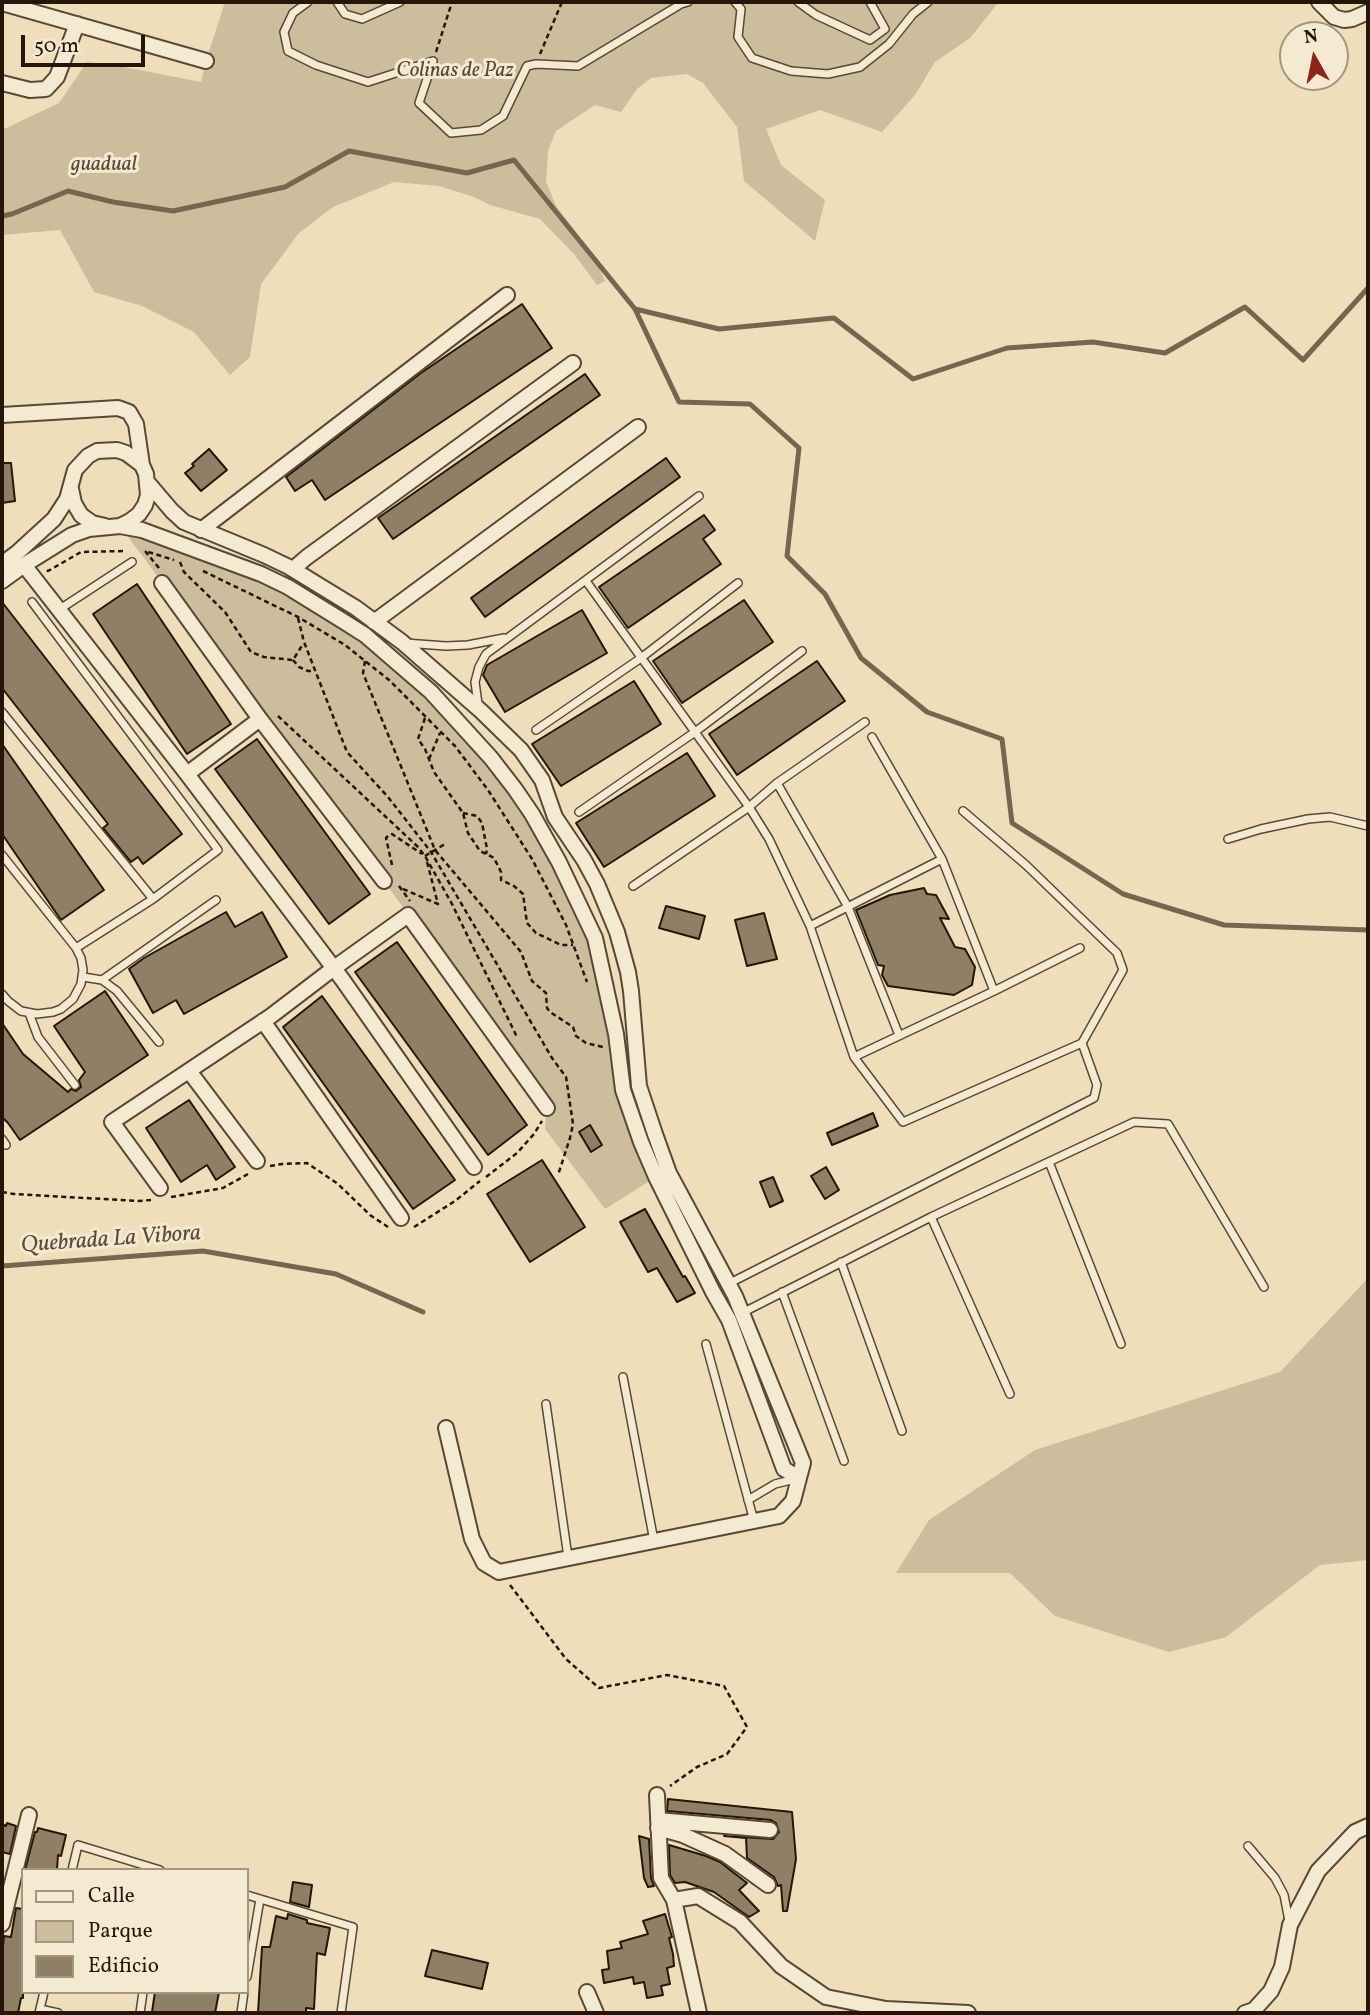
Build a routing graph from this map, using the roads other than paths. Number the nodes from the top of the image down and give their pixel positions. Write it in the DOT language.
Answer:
graph roads {
  1 [pos="308,2"];
  2 [pos="337,2"];
  3 [pos="400,2"];
  4 [pos="688,2"];
  5 [pos="735,2"];
  6 [pos="798,2"];
  7 [pos="870,2"];
  8 [pos="928,2"];
  9 [pos="1319,2"];
  10 [pos="2,3"];
  11 [pos="31,6"];
  12 [pos="1368,12"];
  13 [pos="77,24"];
  14 [pos="206,61"];
  15 [pos="2,83"];
  16 [pos="507,295"];
  17 [pos="573,363"];
  18 [pos="2,415"];
  19 [pos="638,427"];
  20 [pos="142,466"];
  21 [pos="149,484"];
  22 [pos="71,489"];
  23 [pos="699,496"];
  24 [pos="113,526"];
  25 [pos="201,530"];
  26 [pos="132,562"];
  27 [pos="2,564"];
  28 [pos="24,565"];
  29 [pos="293,569"];
  30 [pos="161,576"];
  31 [pos="2,581"];
  32 [pos="586,581"];
  33 [pos="738,583"];
  34 [pos="32,603"];
  35 [pos="60,609"];
  36 [pos="374,621"];
  37 [pos="508,637"];
  38 [pos="402,642"];
  39 [pos="802,651"];
  40 [pos="641,658"];
  41 [pos="481,711"];
  42 [pos="2,712"];
  43 [pos="265,717"];
  44 [pos="865,722"];
  45 [pos="536,730"];
  46 [pos="695,732"];
  47 [pos="872,737"];
  48 [pos="187,774"];
  49 [pos="777,783"];
  50 [pos="547,796"];
  51 [pos="749,807"];
  52 [pos="528,809"];
  53 [pos="963,811"];
  54 [pos="579,812"];
  55 [pos="1368,826"];
  56 [pos="1228,839"];
  57 [pos="2,855"];
  58 [pos="942,859"];
  59 [pos="388,879"];
  60 [pos="633,886"];
  61 [pos="153,899"];
  62 [pos="216,900"];
  63 [pos="848,907"];
  64 [pos="810,926"];
  65 [pos="76,948"];
  66 [pos="1080,948"];
  67 [pos="334,968"];
  68 [pos="83,977"];
  69 [pos="102,980"];
  70 [pos="631,991"];
  71 [pos="994,991"];
  72 [pos="2,994"];
  73 [pos="611,1004"];
  74 [pos="29,1013"];
  75 [pos="263,1021"];
  76 [pos="899,1035"];
  77 [pos="159,1042"];
  78 [pos="1082,1042"];
  79 [pos="854,1056"];
  80 [pos="188,1071"];
  81 [pos="75,1085"];
  82 [pos="547,1108"];
  83 [pos="1049,1162"];
  84 [pos="261,1166"];
  85 [pos="474,1167"];
  86 [pos="163,1194"];
  87 [pos="931,1217"];
  88 [pos="401,1218"];
  89 [pos="841,1262"];
  90 [pos="728,1284"];
  91 [pos="1264,1287"];
  92 [pos="782,1292"];
  93 [pos="742,1313"];
  94 [pos="706,1344"];
  95 [pos="1121,1345"];
  96 [pos="623,1377"];
  97 [pos="1010,1394"];
  98 [pos="546,1404"];
  99 [pos="446,1429"];
  100 [pos="902,1431"];
  101 [pos="844,1461"];
  102 [pos="799,1478"];
  103 [pos="748,1500"];
  104 [pos="754,1522"];
  105 [pos="654,1542"];
  106 [pos="568,1557"];
  107 [pos="657,1795"];
  108 [pos="29,1815"];
  109 [pos="658,1824"];
  110 [pos="1368,1826"];
  111 [pos="770,1830"];
  112 [pos="1248,1846"];
  113 [pos="72,1868"];
  114 [pos="153,1868"];
  115 [pos="768,1885"];
  116 [pos="248,1895"];
  117 [pos="260,1899"];
  118 [pos="674,1900"];
  119 [pos="2,1924"];
  120 [pos="1290,1925"];
  121 [pos="248,1971"];
  122 [pos="586,1992"];
  123 [pos="43,1994"];
  124 [pos="144,1994"];
  125 [pos="244,1994"];
  126 [pos="39,2011"];
  127 [pos="58,2013"];
  128 [pos="139,2013"];
  129 [pos="240,2013"];
  130 [pos="341,2013"];
  131 [pos="596,2013"];
  132 [pos="699,2013"];
  133 [pos="968,2013"];
  134 [pos="1245,2013"];
  1 -- 4 [label="lane"];
  2 -- 3 [label="lane"];
  5 -- 8 [label="lane"];
  6 -- 7 [label="lane"];
  9 -- 12 [label="street"];
  10 -- 11 [label="street"];
  11 -- 13 [label="street"];
  13 -- 14 [label="street"];
  13 -- 15 [label="street"];
  16 -- 25 [label="street"];
  17 -- 29 [label="street"];
  18 -- 20 [label="street"];
  19 -- 36 [label="street"];
  20 -- 21 [label="street"];
  20 -- 22 [label="street"];
  21 -- 24 [label="street"];
  21 -- 25 [label="street"];
  22 -- 24 [label="street"];
  22 -- 27 [label="street"];
  23 -- 32 [label="lane"];
  24 -- 28 [label="street"];
  24 -- 52 [label="street"];
  25 -- 29 [label="street"];
  26 -- 35 [label="lane"];
  28 -- 31 [label="street"];
  28 -- 35 [label="street"];
  29 -- 36 [label="street"];
  30 -- 43 [label="street"];
  32 -- 37 [label="lane"];
  32 -- 40 [label="lane"];
  33 -- 40 [label="lane"];
  34 -- 61 [label="lane"];
  35 -- 48 [label="street"];
  36 -- 38 [label="street"];
  37 -- 38 [label="lane"];
  37 -- 41 [label="lane"];
  38 -- 41 [label="street"];
  39 -- 46 [label="lane"];
  40 -- 45 [label="lane"];
  40 -- 46 [label="lane"];
  41 -- 50 [label="street"];
  42 -- 61 [label="lane"];
  43 -- 48 [label="street"];
  43 -- 59 [label="street"];
  44 -- 49 [label="lane"];
  46 -- 51 [label="lane"];
  46 -- 54 [label="lane"];
  47 -- 58 [label="lane"];
  48 -- 67 [label="street"];
  49 -- 51 [label="lane"];
  49 -- 63 [label="lane"];
  50 -- 52 [label="street"];
  50 -- 70 [label="street"];
  51 -- 60 [label="lane"];
  51 -- 64 [label="lane"];
  52 -- 73 [label="street"];
  53 -- 78 [label="lane"];
  55 -- 56 [label="lane"];
  57 -- 65 [label="lane"];
  58 -- 63 [label="lane"];
  58 -- 71 [label="lane"];
  61 -- 65 [label="lane"];
  62 -- 69 [label="lane"];
  63 -- 64 [label="lane"];
  63 -- 76 [label="lane"];
  64 -- 79 [label="lane"];
  65 -- 68 [label="lane"];
  66 -- 71 [label="lane"];
  67 -- 75 [label="street"];
  67 -- 82 [label="street"];
  67 -- 85 [label="street"];
  68 -- 69 [label="lane"];
  68 -- 74 [label="lane"];
  69 -- 77 [label="lane"];
  70 -- 73 [label="street"];
  70 -- 90 [label="street"];
  71 -- 76 [label="lane"];
  72 -- 74 [label="lane"];
  73 -- 102 [label="street"];
  74 -- 81 [label="lane"];
  75 -- 80 [label="street"];
  75 -- 88 [label="street"];
  76 -- 79 [label="lane"];
  78 -- 79 [label="lane"];
  78 -- 90 [label="lane"];
  80 -- 84 [label="street"];
  80 -- 86 [label="street"];
  83 -- 87 [label="lane"];
  83 -- 91 [label="lane"];
  83 -- 95 [label="lane"];
  87 -- 89 [label="lane"];
  87 -- 97 [label="lane"];
  89 -- 92 [label="lane"];
  89 -- 100 [label="lane"];
  90 -- 93 [label="street"];
  92 -- 93 [label="lane"];
  92 -- 101 [label="lane"];
  93 -- 102 [label="street"];
  94 -- 103 [label="lane"];
  96 -- 105 [label="lane"];
  98 -- 106 [label="lane"];
  99 -- 106 [label="street"];
  102 -- 103 [label="lane"];
  102 -- 104 [label="street"];
  103 -- 104 [label="lane"];
  104 -- 105 [label="street"];
  105 -- 106 [label="street"];
  107 -- 109 [label="street"];
  108 -- 119 [label="street"];
  109 -- 111 [label="street"];
  109 -- 115 [label="street"];
  109 -- 118 [label="street"];
  110 -- 120 [label="street"];
  112 -- 120 [label="lane"];
  113 -- 114 [label="lane"];
  116 -- 117 [label="lane"];
  117 -- 121 [label="lane"];
  117 -- 130 [label="lane"];
  118 -- 132 [label="street"];
  118 -- 133 [label="street"];
  120 -- 134 [label="street"];
  122 -- 131 [label="street"];
  123 -- 126 [label="lane"];
  124 -- 128 [label="lane"];
  125 -- 129 [label="lane"];
  126 -- 127 [label="lane"];
}
